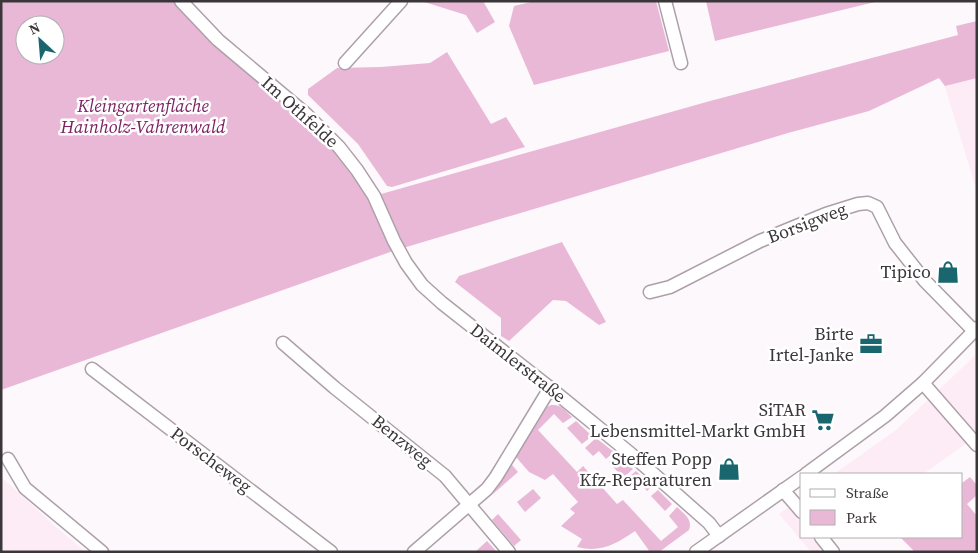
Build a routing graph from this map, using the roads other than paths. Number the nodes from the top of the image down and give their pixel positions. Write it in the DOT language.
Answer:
graph roads {
  1 [pos="181,1"];
  2 [pos="402,1"];
  3 [pos="665,1"];
  4 [pos="345,63"];
  5 [pos="681,63"];
  6 [pos="394,242"];
  7 [pos="650,292"];
  8 [pos="975,329"];
  9 [pos="283,343"];
  10 [pos="92,369"];
  11 [pos="923,383"];
  12 [pos="550,388"];
  13 [pos="977,445"];
  14 [pos="8,459"];
  15 [pos="807,473"];
  16 [pos="800,478"];
  17 [pos="783,490"];
  18 [pos="469,506"];
  19 [pos="800,510"];
  20 [pos="718,536"];
  21 [pos="822,538"];
  22 [pos="102,552"];
  23 [pos="331,552"];
  24 [pos="414,552"];
  25 [pos="509,552"];
  26 [pos="696,552"];
  27 [pos="833,552"];
  1 -- 6 [label="street, Im Othfelde"];
  2 -- 4 [label="street"];
  3 -- 5 [label="street"];
  6 -- 12 [label="street, Daimlerstraße"];
  7 -- 8 [label="street, Borsigweg"];
  8 -- 11 [label="street"];
  9 -- 18 [label="street, Benzweg"];
  10 -- 23 [label="street, Porscheweg"];
  11 -- 13 [label="street"];
  11 -- 15 [label="street"];
  12 -- 18 [label="street"];
  12 -- 20 [label="street, Daimlerstraße"];
  14 -- 22 [label="street"];
  16 -- 17 [label="street"];
  17 -- 19 [label="street"];
  17 -- 20 [label="street"];
  18 -- 24 [label="street"];
  18 -- 25 [label="street, Benzweg"];
  20 -- 26 [label="street"];
  21 -- 27 [label="street"];
}
